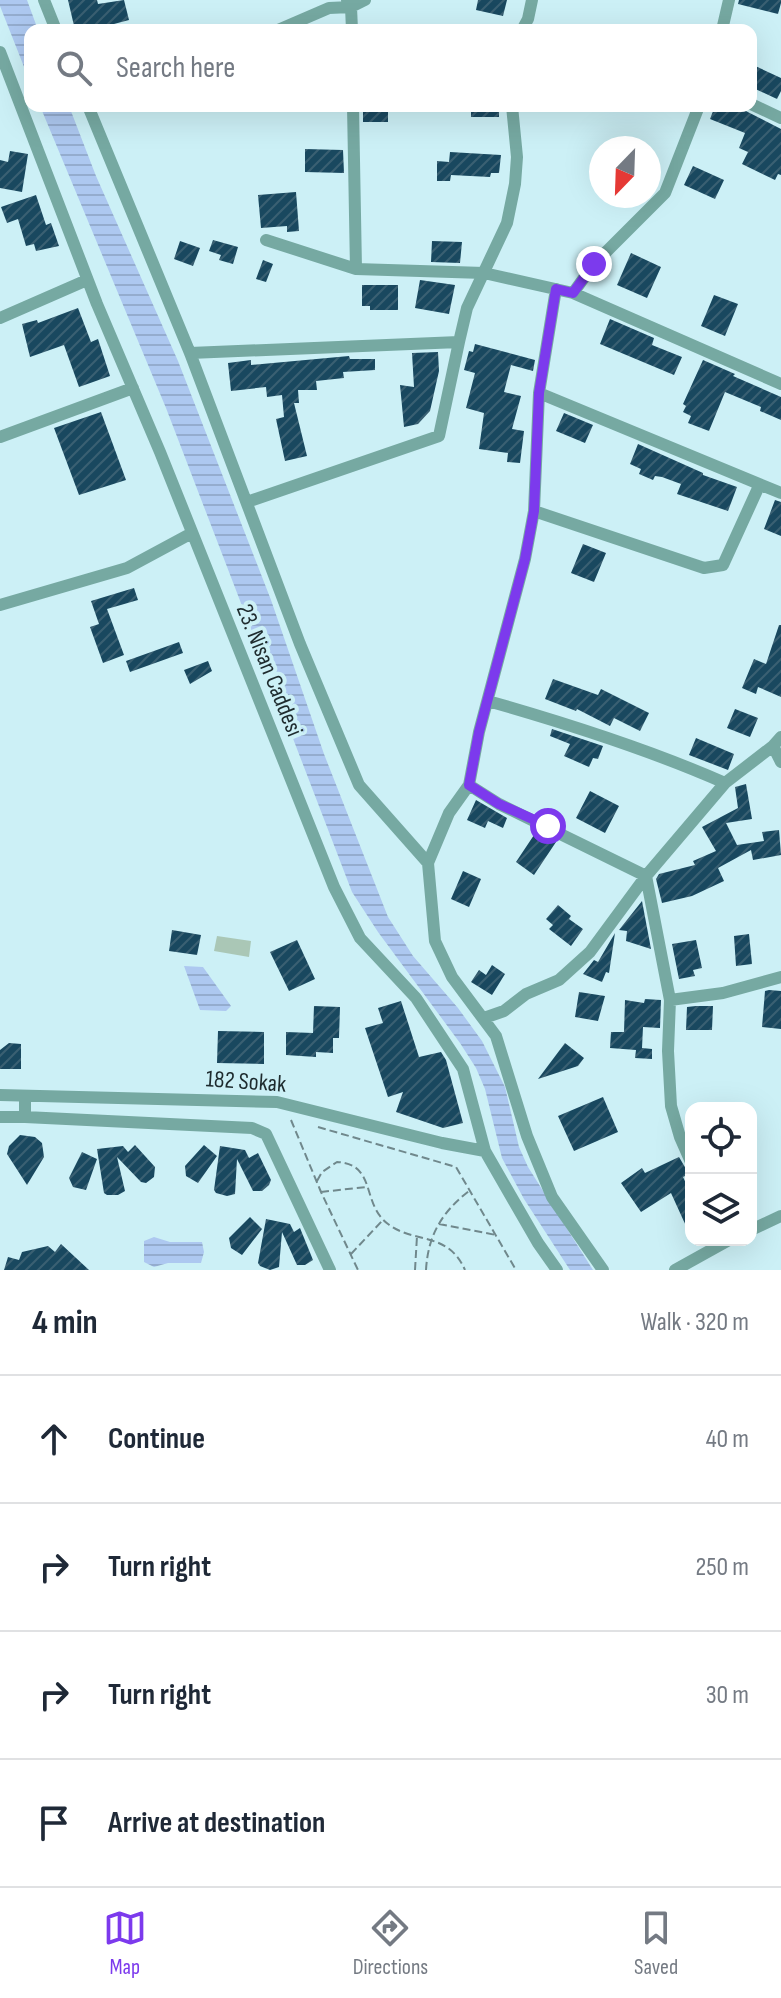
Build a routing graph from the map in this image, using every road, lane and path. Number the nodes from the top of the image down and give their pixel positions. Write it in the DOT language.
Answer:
graph roads {
  1 [pos="44,0"];
  2 [pos="365,0"];
  3 [pos="532,0"];
  4 [pos="729,0"];
  5 [pos="349,3"];
  6 [pos="54,24"];
  7 [pos="292,24"];
  8 [pos="351,24"];
  9 [pos="525,24"];
  10 [pos="723,24"];
  11 [pos="0,52"];
  12 [pos="757,107"];
  13 [pos="90,112"];
  14 [pos="353,112"];
  15 [pos="513,112"];
  16 [pos="697,112"];
  17 [pos="781,118"];
  18 [pos="266,240"];
  19 [pos="356,269"];
  20 [pos="484,273"];
  21 [pos="87,280"];
  22 [pos="556,289"];
  23 [pos="573,293"];
  24 [pos="0,318"];
  25 [pos="459,342"];
  26 [pos="190,353"];
  27 [pos="781,384"];
  28 [pos="133,388"];
  29 [pos="539,393"];
  30 [pos="0,437"];
  31 [pos="759,486"];
  32 [pos="781,493"];
  33 [pos="247,502"];
  34 [pos="534,511"];
  35 [pos="192,533"];
  36 [pos="0,605"];
  37 [pos="488,701"];
  38 [pos="777,741"];
  39 [pos="781,762"];
  40 [pos="725,783"];
  41 [pos="469,785"];
  42 [pos="428,863"];
  43 [pos="646,876"];
  44 [pos="781,977"];
  45 [pos="670,1000"];
  46 [pos="484,1018"];
  47 [pos="0,1095"];
  48 [pos="25,1096"];
  49 [pos="0,1117"];
  50 [pos="25,1117"];
  51 [pos="291,1118"];
  52 [pos="306,1123"];
  53 [pos="685,1148"];
  54 [pos="485,1151"];
  55 [pos="317,1181"];
  56 [pos="367,1187"];
  57 [pos="469,1191"];
  58 [pos="321,1192"];
  59 [pos="781,1216"];
  60 [pos="383,1220"];
  61 [pos="438,1224"];
  62 [pos="757,1227"];
  63 [pos="417,1235"];
  64 [pos="497,1235"];
  65 [pos="431,1239"];
  66 [pos="717,1246"];
  67 [pos="351,1254"];
  68 [pos="515,1268"];
  69 [pos="330,1270"];
  70 [pos="358,1270"];
  71 [pos="415,1270"];
  72 [pos="426,1270"];
  73 [pos="465,1270"];
  74 [pos="509,1270"];
  75 [pos="557,1270"];
  76 [pos="603,1270"];
  77 [pos="675,1270"];
  1 -- 6 [label="street"];
  2 -- 5 [label="street"];
  3 -- 9 [label="street"];
  4 -- 10 [label="street"];
  5 -- 7 [label="street"];
  5 -- 8 [label="street"];
  11 -- 21 [label="street, 23. Nisan Caddesi"];
  12 -- 17 [label="street"];
  13 -- 26 [label="street"];
  14 -- 19 [label="street"];
  15 -- 20 [label="street"];
  16 -- 23 [label="street"];
  18 -- 19 [label="street"];
  19 -- 20 [label="street"];
  20 -- 22 [label="street"];
  20 -- 25 [label="street"];
  21 -- 24 [label="street"];
  21 -- 28 [label="street, 23. Nisan Caddesi"];
  22 -- 23 [label="street"];
  22 -- 29 [label="street"];
  23 -- 27 [label="street"];
  25 -- 26 [label="street"];
  25 -- 33 [label="street"];
  26 -- 33 [label="street"];
  28 -- 30 [label="street"];
  28 -- 35 [label="street, 23. Nisan Caddesi"];
  29 -- 31 [label="street"];
  29 -- 34 [label="street"];
  31 -- 32 [label="street"];
  31 -- 34 [label="street"];
  33 -- 42 [label="street"];
  34 -- 37 [label="street"];
  35 -- 36 [label="street"];
  35 -- 54 [label="street, 23. Nisan Caddesi"];
  37 -- 40 [label="street"];
  37 -- 41 [label="street"];
  38 -- 39 [label="street"];
  38 -- 40 [label="street"];
  40 -- 43 [label="street"];
  41 -- 42 [label="street"];
  41 -- 43 [label="street"];
  42 -- 46 [label="street"];
  43 -- 45 [label="street"];
  43 -- 46 [label="street"];
  44 -- 45 [label="street"];
  45 -- 53 [label="street"];
  46 -- 76 [label="street"];
  47 -- 48 [label="street, 182 Sokak"];
  48 -- 50 [label="street"];
  48 -- 54 [label="street, 182 Sokak"];
  49 -- 50 [label="street"];
  50 -- 69 [label="street"];
  51 -- 55 [label="path"];
  52 -- 57 [label="path"];
  54 -- 75 [label="street, 23. Nisan Caddesi"];
  55 -- 56 [label="path"];
  55 -- 58 [label="path"];
  56 -- 58 [label="path"];
  56 -- 60 [label="path"];
  57 -- 61 [label="path"];
  57 -- 64 [label="path"];
  58 -- 67 [label="path"];
  59 -- 62 [label="street"];
  60 -- 63 [label="path"];
  60 -- 67 [label="path"];
  61 -- 64 [label="path"];
  61 -- 65 [label="path"];
  63 -- 65 [label="path"];
  63 -- 71 [label="path"];
  64 -- 68 [label="path"];
  65 -- 72 [label="path"];
  65 -- 73 [label="path"];
  66 -- 77 [label="street"];
  67 -- 70 [label="path"];
  68 -- 74 [label="path"];
}
